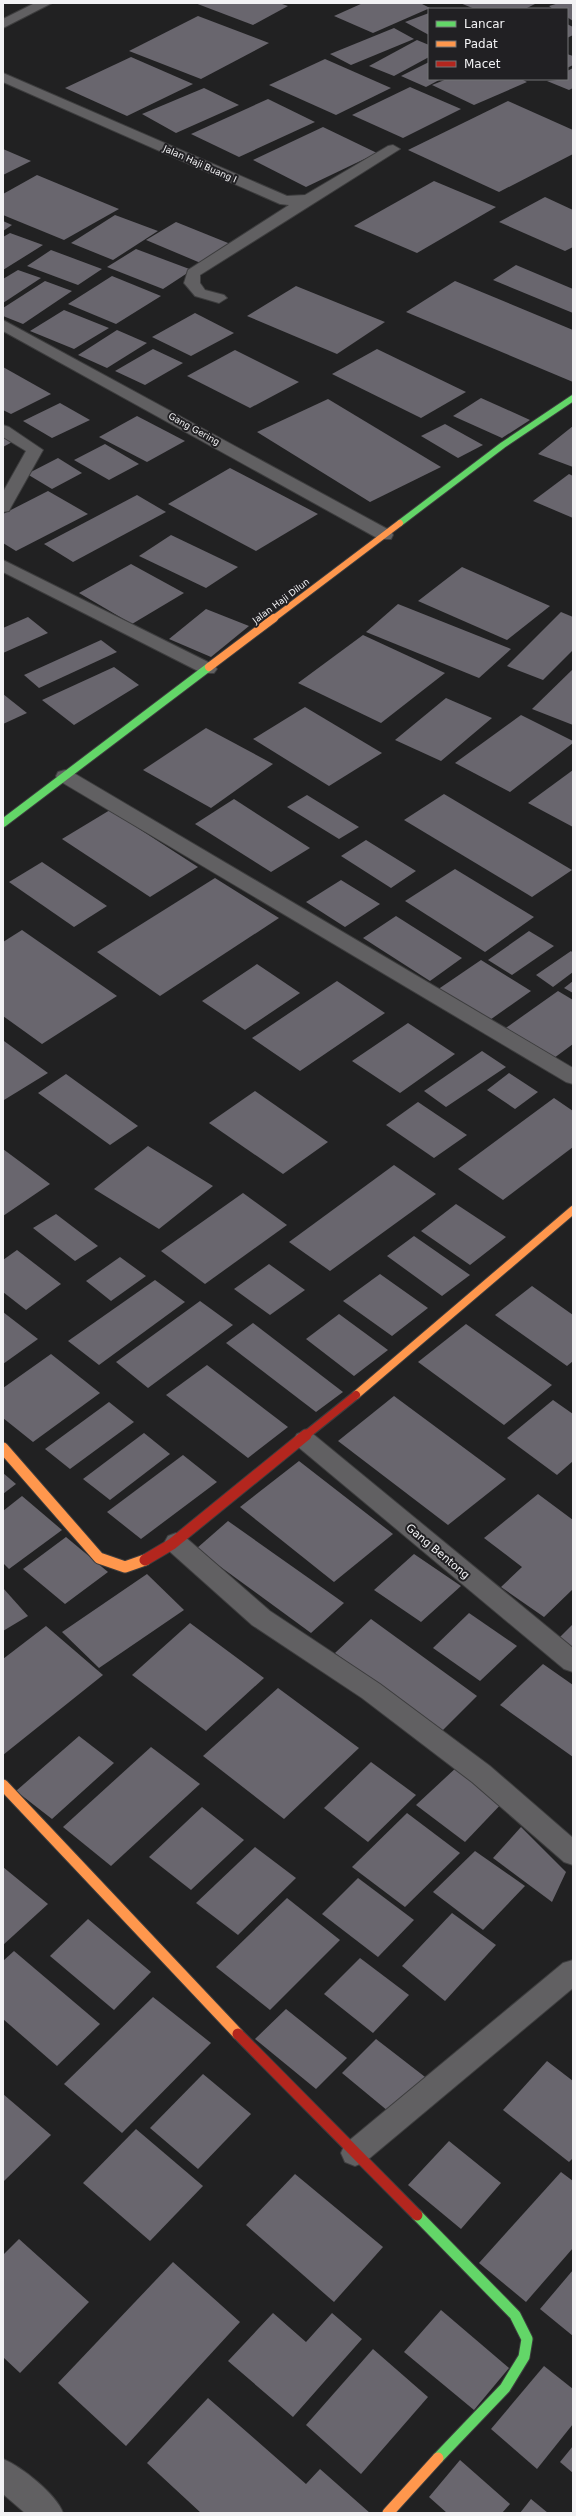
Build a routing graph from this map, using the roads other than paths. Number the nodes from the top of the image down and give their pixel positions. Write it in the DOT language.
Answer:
graph roads {
  1 [pos="45,3"];
  2 [pos="3,24"];
  3 [pos="3,77"];
  4 [pos="393,149"];
  5 [pos="309,199"];
  6 [pos="219,298"];
  7 [pos="3,325"];
  8 [pos="573,398"];
  9 [pos="3,430"];
  10 [pos="3,507"];
  11 [pos="385,535"];
  12 [pos="3,564"];
  13 [pos="208,669"];
  14 [pos="66,776"];
  15 [pos="3,823"];
  16 [pos="573,1077"];
  17 [pos="573,1210"];
  18 [pos="305,1440"];
  19 [pos="3,1448"];
  20 [pos="176,1543"];
  21 [pos="573,1662"];
  22 [pos="3,1785"];
  23 [pos="573,1854"];
  24 [pos="573,1972"];
  25 [pos="355,2153"];
  26 [pos="3,2474"];
  27 [pos="48,2513"];
  28 [pos="388,2513"];
  1 -- 2 [label="street"];
  3 -- 5 [label="street, Jalan Haji Buang I"];
  4 -- 5 [label="street, Jalan Haji Buang I"];
  5 -- 6 [label="street"];
  7 -- 11 [label="street, Gang Gering"];
  8 -- 11 [label="street, Jalan Haji Dilun"];
  9 -- 10 [label="street"];
  11 -- 13 [label="street, Jalan Haji Dilun"];
  12 -- 13 [label="street"];
  13 -- 14 [label="street, Jalan Haji Dilun"];
  14 -- 15 [label="street, Jalan Haji Dilun"];
  14 -- 16 [label="street"];
  17 -- 18 [label="street"];
  18 -- 20 [label="street"];
  18 -- 21 [label="street, Gang Bentong"];
  19 -- 20 [label="street"];
  20 -- 23 [label="street"];
  22 -- 25 [label="street"];
  24 -- 25 [label="street"];
  25 -- 28 [label="street"];
  26 -- 27 [label="street"];
}
